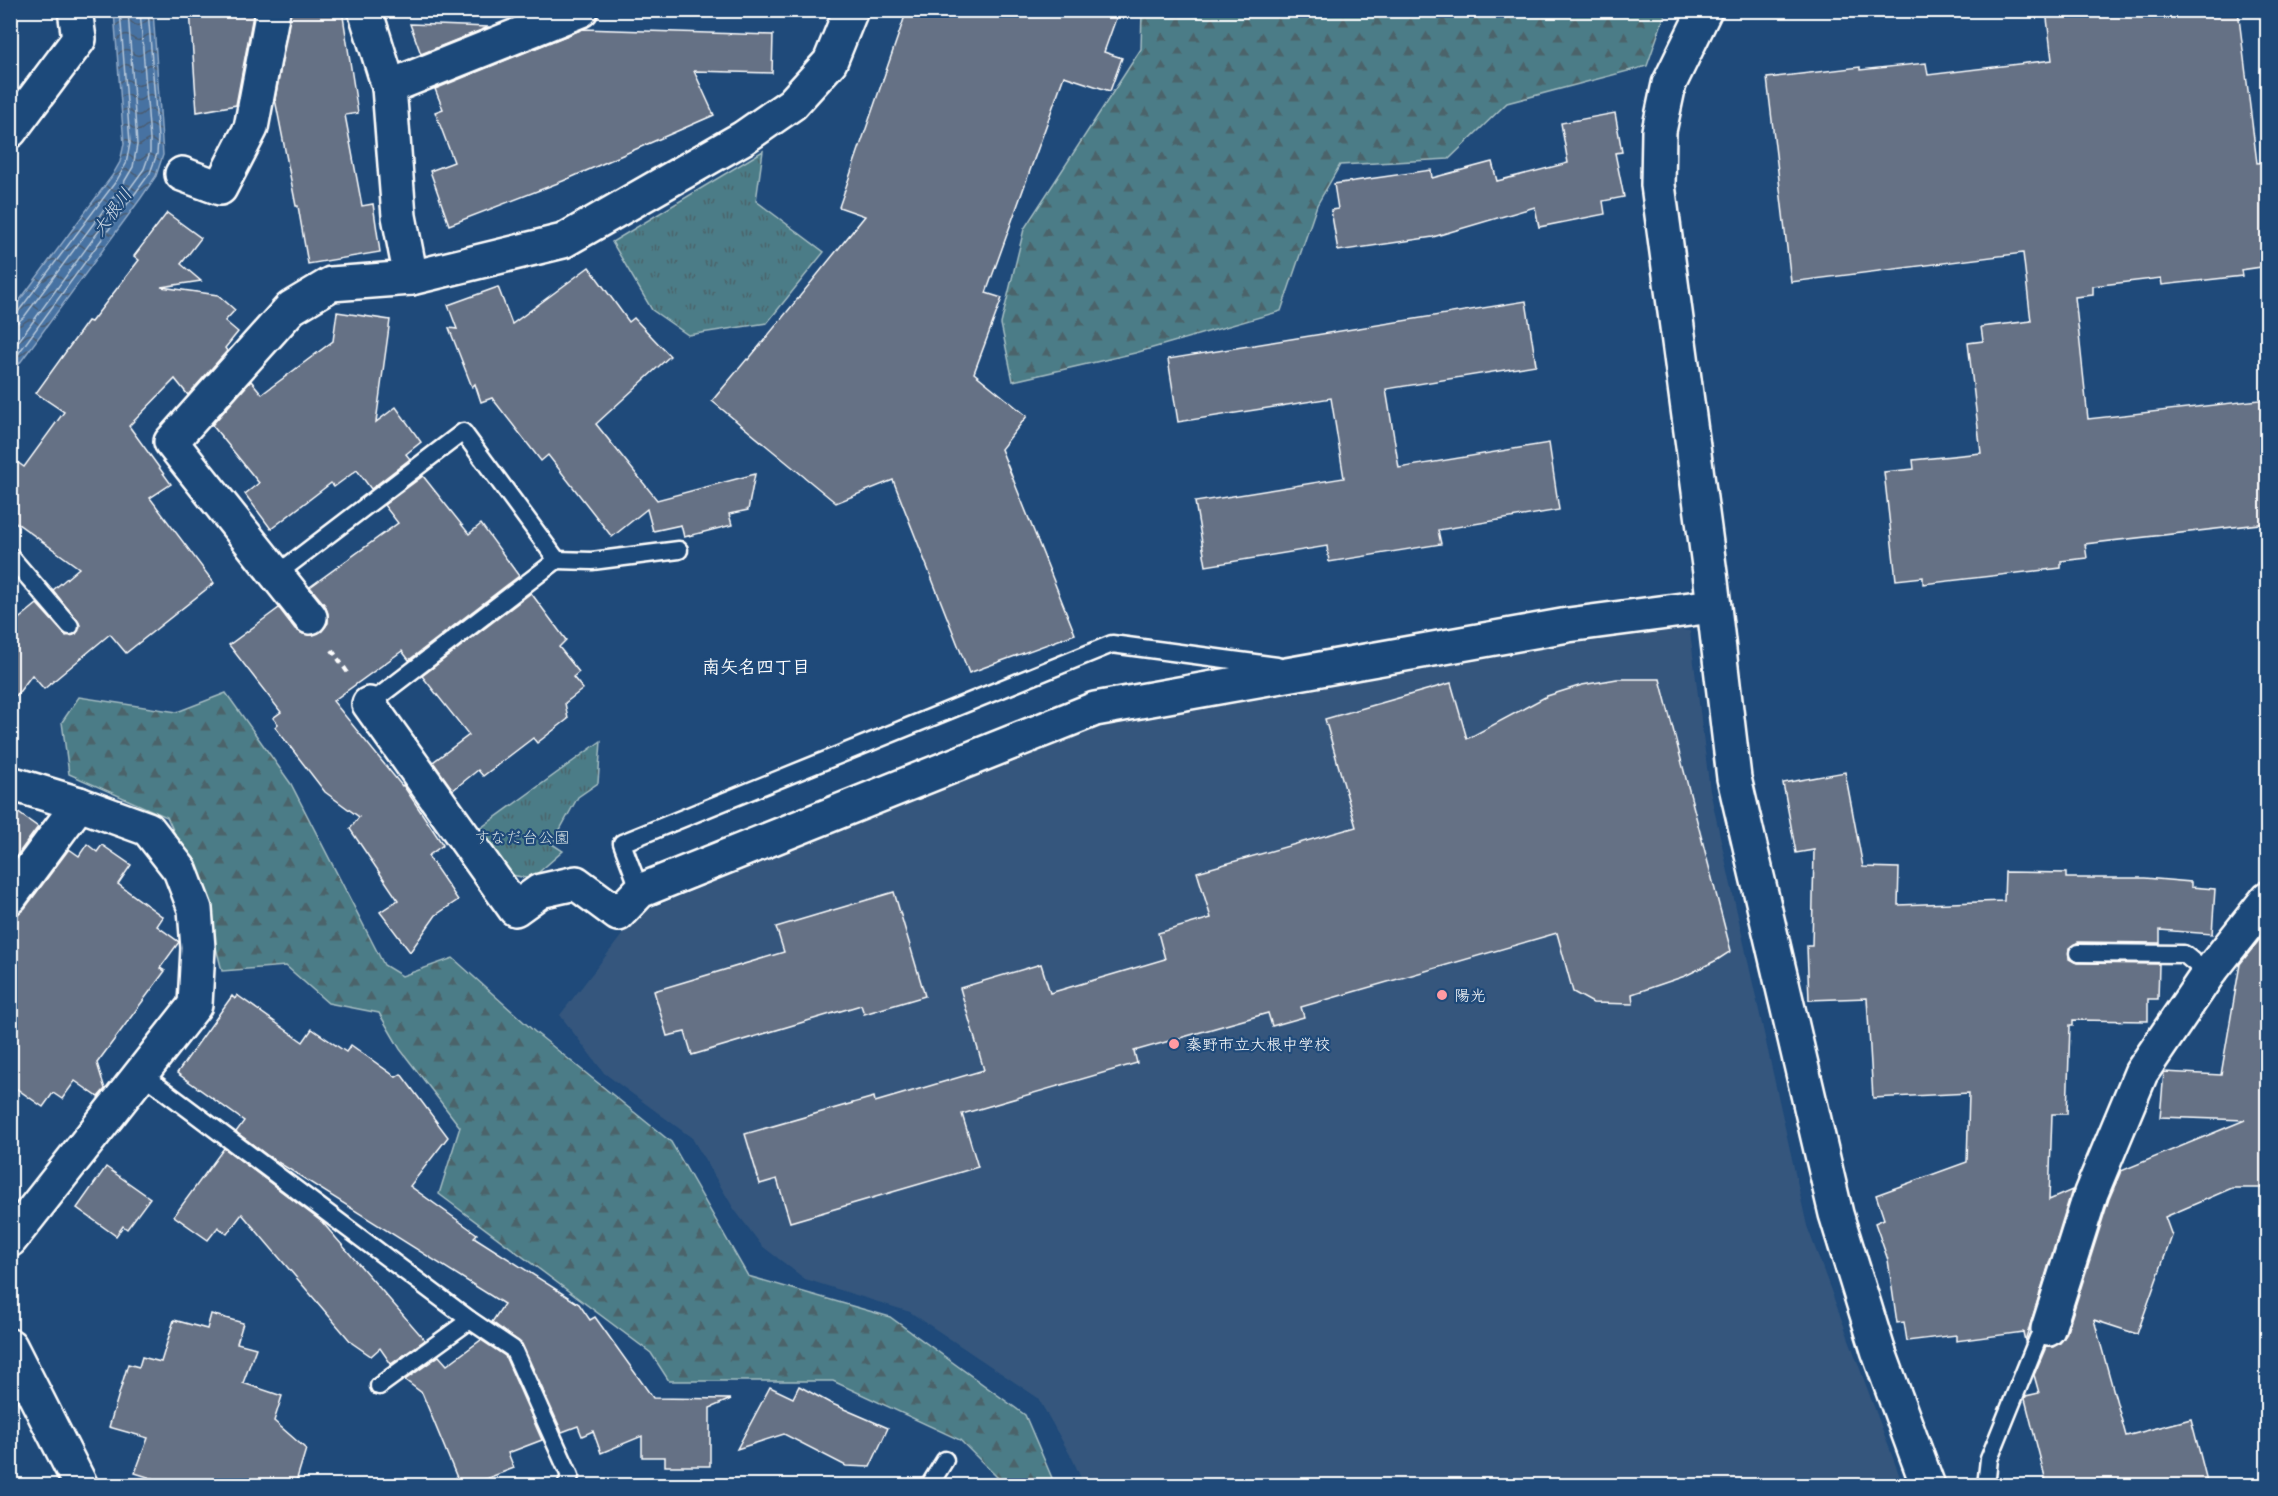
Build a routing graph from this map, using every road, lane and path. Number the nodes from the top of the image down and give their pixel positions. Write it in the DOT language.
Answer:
graph roads {
  1 [pos="75,10"];
  2 [pos="273,10"];
  3 [pos="365,10"];
  4 [pos="580,10"];
  5 [pos="851,10"];
  6 [pos="1705,10"];
  7 [pos="389,87"];
  8 [pos="10,131"];
  9 [pos="182,174"];
  10 [pos="411,278"];
  11 [pos="679,550"];
  12 [pos="557,560"];
  13 [pos="12,561"];
  14 [pos="278,574"];
  15 [pos="1713,606"];
  16 [pos="310,617"];
  17 [pos="70,626"];
  18 [pos="1311,671"];
  19 [pos="369,704"];
  20 [pos="10,783"];
  21 [pos="79,804"];
  22 [pos="640,891"];
  23 [pos="10,897"];
  24 [pos="2268,898"];
  25 [pos="2078,952"];
  26 [pos="2208,974"];
  27 [pos="142,1074"];
  28 [pos="10,1240"];
  29 [pos="470,1320"];
  30 [pos="2048,1329"];
  31 [pos="10,1346"];
  32 [pos="379,1386"];
  33 [pos="945,1460"];
  34 [pos="81,1485"];
  35 [pos="566,1485"];
  36 [pos="929,1485"];
  37 [pos="1928,1485"];
  38 [pos="1986,1485"];
  1 -- 8 [label="street"];
  2 -- 9 [label="street"];
  3 -- 7 [label="street"];
  4 -- 7 [label="street"];
  5 -- 10 [label="street"];
  6 -- 15 [label="street"];
  7 -- 10 [label="street"];
  10 -- 14 [label="street"];
  11 -- 12 [label="lane"];
  12 -- 14 [label="lane"];
  12 -- 19 [label="lane"];
  13 -- 17 [label="lane"];
  14 -- 16 [label="street"];
  15 -- 18 [label="street"];
  15 -- 37 [label="street"];
  16 -- 19 [label="path"];
  18 -- 22 [label="street"];
  18 -- 22 [label="lane"];
  19 -- 22 [label="street"];
  20 -- 21 [label="street"];
  21 -- 23 [label="street"];
  21 -- 27 [label="street"];
  24 -- 26 [label="street"];
  25 -- 26 [label="lane"];
  26 -- 30 [label="street"];
  27 -- 28 [label="street"];
  27 -- 29 [label="lane"];
  29 -- 32 [label="lane"];
  29 -- 35 [label="lane"];
  30 -- 38 [label="lane"];
  31 -- 34 [label="street"];
  33 -- 36 [label="lane"];
}
